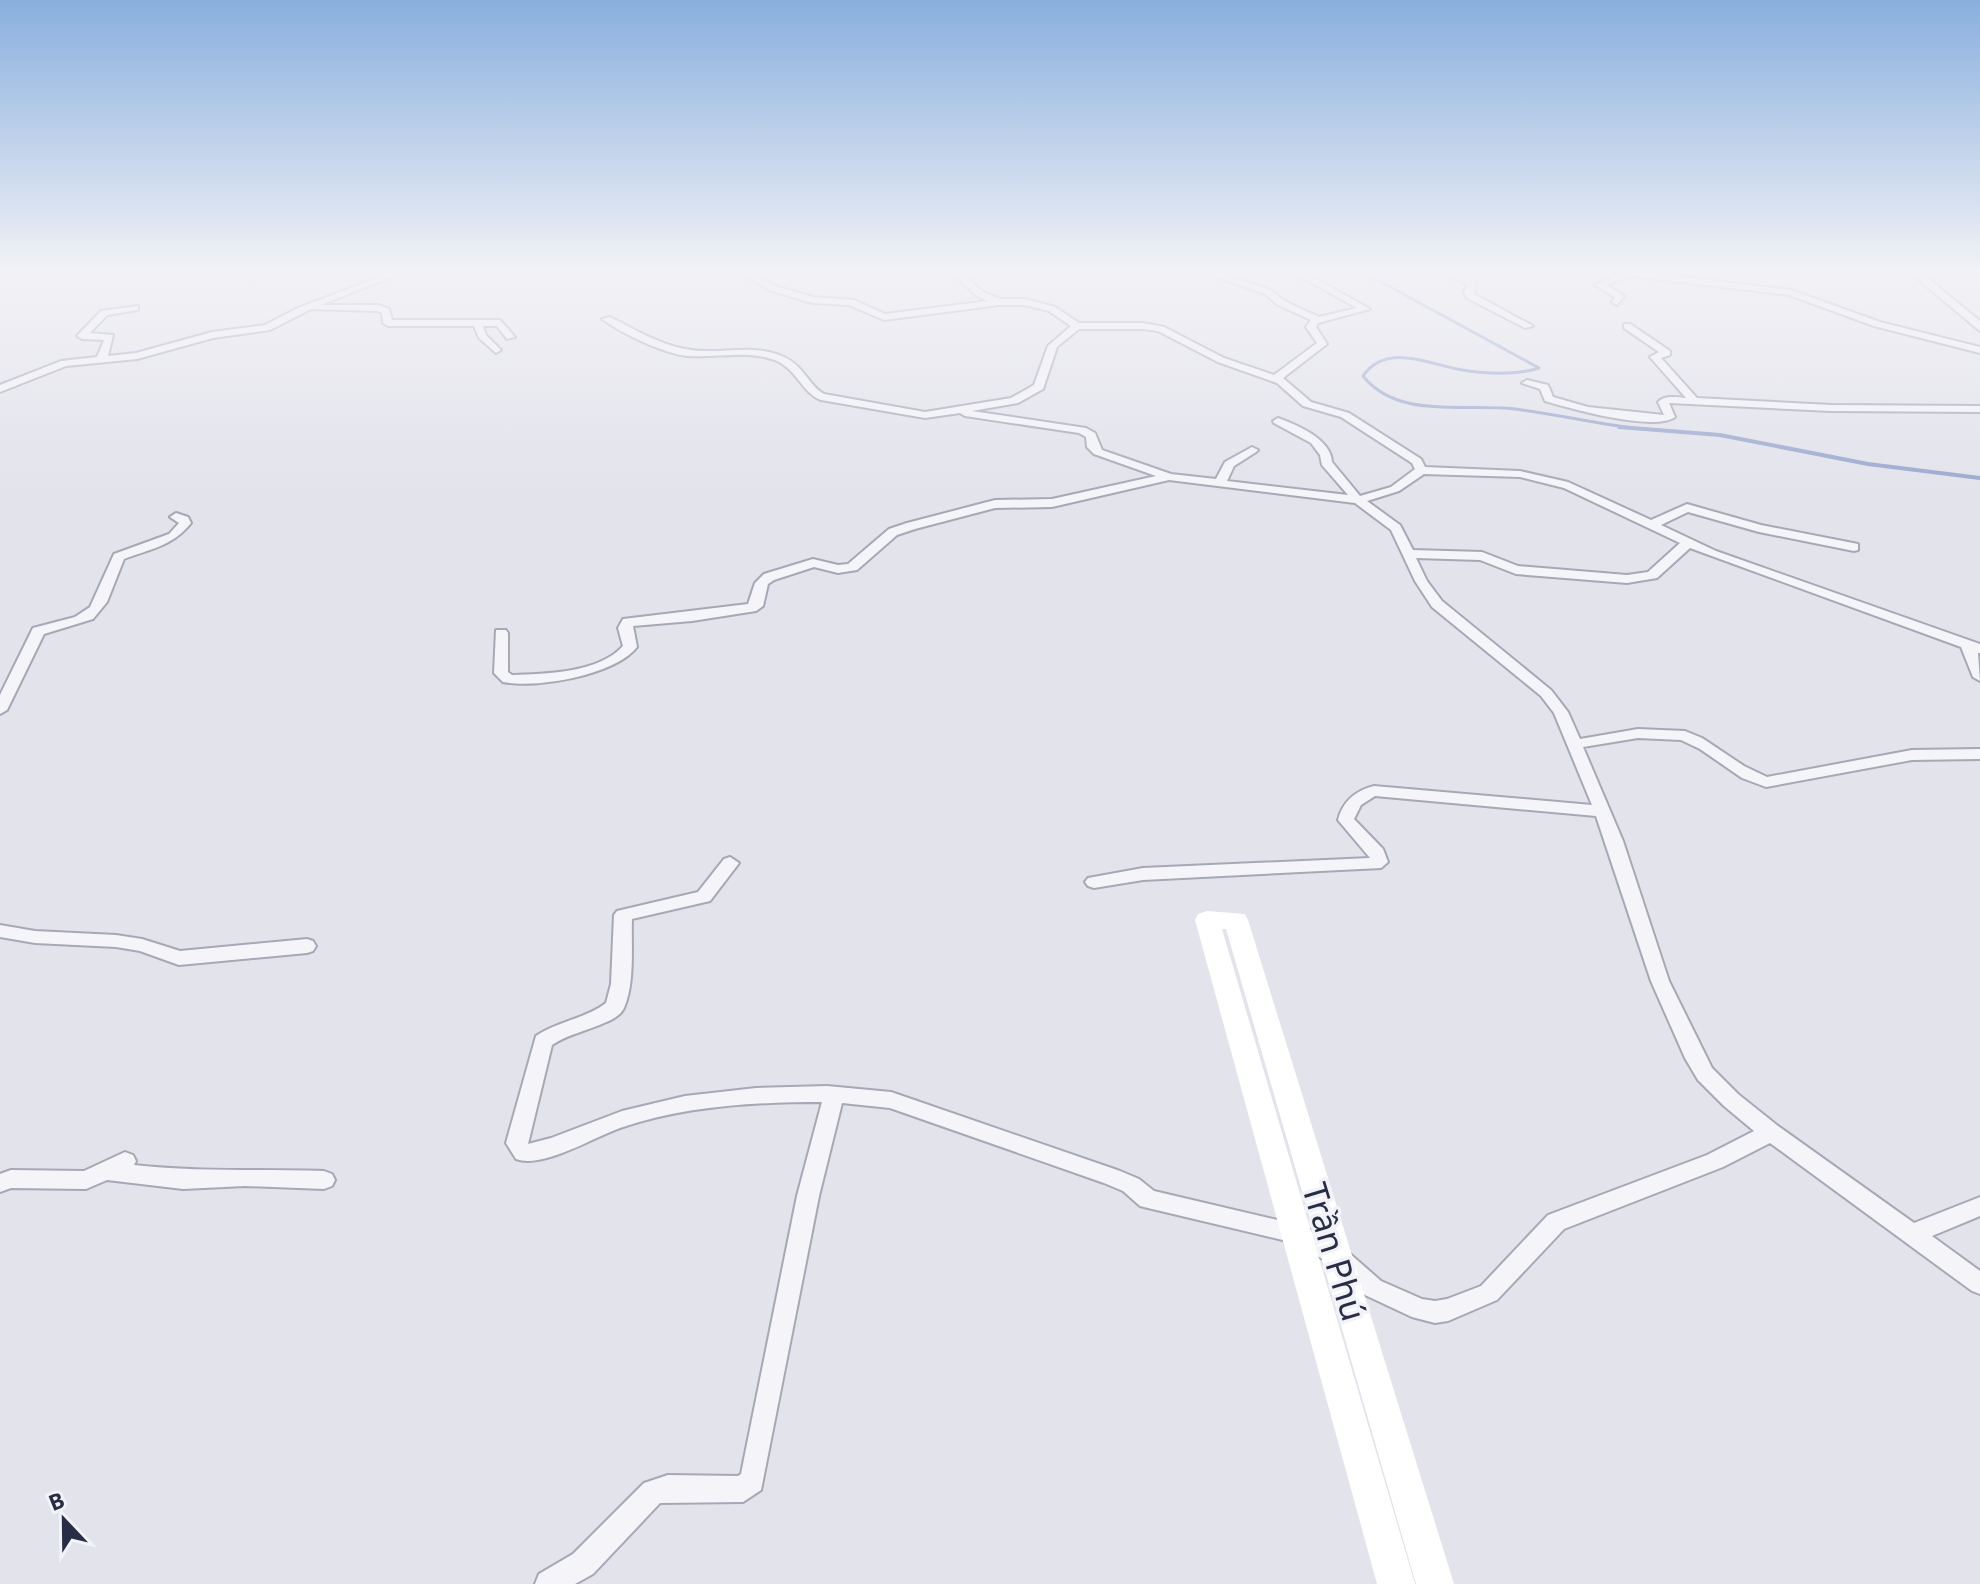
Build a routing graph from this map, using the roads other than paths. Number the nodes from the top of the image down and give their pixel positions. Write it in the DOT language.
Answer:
graph roads {
  1 [pos="107,345"];
  2 [pos="179,345"];
  3 [pos="491,345"];
  4 [pos="660,345"];
  5 [pos="1054,345"];
  6 [pos="1190,345"];
  7 [pos="1321,345"];
  8 [pos="1655,345"];
  9 [pos="1960,345"];
  10 [pos="496,350"];
  11 [pos="1980,350"];
  12 [pos="101,360"];
  13 [pos="1276,379"];
  14 [pos="1527,383"];
  15 [pos="0,389"];
  16 [pos="1695,402"];
  17 [pos="1980,409"];
  18 [pos="958,411"];
  19 [pos="1278,421"];
  20 [pos="1252,450"];
  21 [pos="1421,470"];
  22 [pos="1169,477"];
  23 [pos="1220,483"];
  24 [pos="1358,500"];
  25 [pos="176,517"];
  26 [pos="1651,525"];
  27 [pos="1688,543"];
  28 [pos="1854,547"];
  29 [pos="1410,554"];
  30 [pos="501,633"];
  31 [pos="1974,647"];
  32 [pos="1980,677"];
  33 [pos="0,710"];
  34 [pos="1575,744"];
  35 [pos="1980,754"];
  36 [pos="1603,811"];
  37 [pos="730,863"];
  38 [pos="1094,882"];
  39 [pos="0,931"];
  40 [pos="307,946"];
  41 [pos="834,1096"];
  42 [pos="1771,1132"];
  43 [pos="324,1180"];
  44 [pos="0,1183"];
  45 [pos="1980,1206"];
  46 [pos="1295,1233"];
  47 [pos="1910,1235"];
  48 [pos="1333,1253"];
  49 [pos="1980,1284"];
  50 [pos="549,1584"];
  51 [pos="1396,1584"];
  52 [pos="1435,1584"];
  1 -- 12 [label="street"];
  2 -- 12 [label="street"];
  3 -- 10 [label="street"];
  4 -- 18 [label="street"];
  5 -- 18 [label="street"];
  6 -- 13 [label="street"];
  7 -- 13 [label="street"];
  8 -- 16 [label="street"];
  9 -- 11 [label="street"];
  12 -- 15 [label="street"];
  13 -- 21 [label="street"];
  14 -- 16 [label="street"];
  16 -- 17 [label="street"];
  18 -- 22 [label="street"];
  19 -- 24 [label="street"];
  20 -- 23 [label="street"];
  21 -- 24 [label="street"];
  21 -- 26 [label="street"];
  22 -- 23 [label="street"];
  22 -- 30 [label="street"];
  23 -- 24 [label="street"];
  24 -- 29 [label="street"];
  25 -- 33 [label="street"];
  26 -- 27 [label="street"];
  26 -- 28 [label="street"];
  27 -- 29 [label="street"];
  27 -- 31 [label="street"];
  29 -- 34 [label="street"];
  31 -- 32 [label="street"];
  34 -- 35 [label="street"];
  34 -- 36 [label="street"];
  36 -- 38 [label="street"];
  36 -- 42 [label="street"];
  37 -- 41 [label="street"];
  39 -- 40 [label="street"];
  41 -- 46 [label="street"];
  41 -- 50 [label="street"];
  42 -- 47 [label="street"];
  42 -- 48 [label="street"];
  43 -- 44 [label="street"];
  45 -- 47 [label="street"];
  46 -- 48 [label="street"];
  46 -- 48 [label="main road, Trần Phú"];
  46 -- 51 [label="main road, Trần Phú"];
  47 -- 49 [label="street"];
  48 -- 52 [label="main road, Trần Phú"];
}
